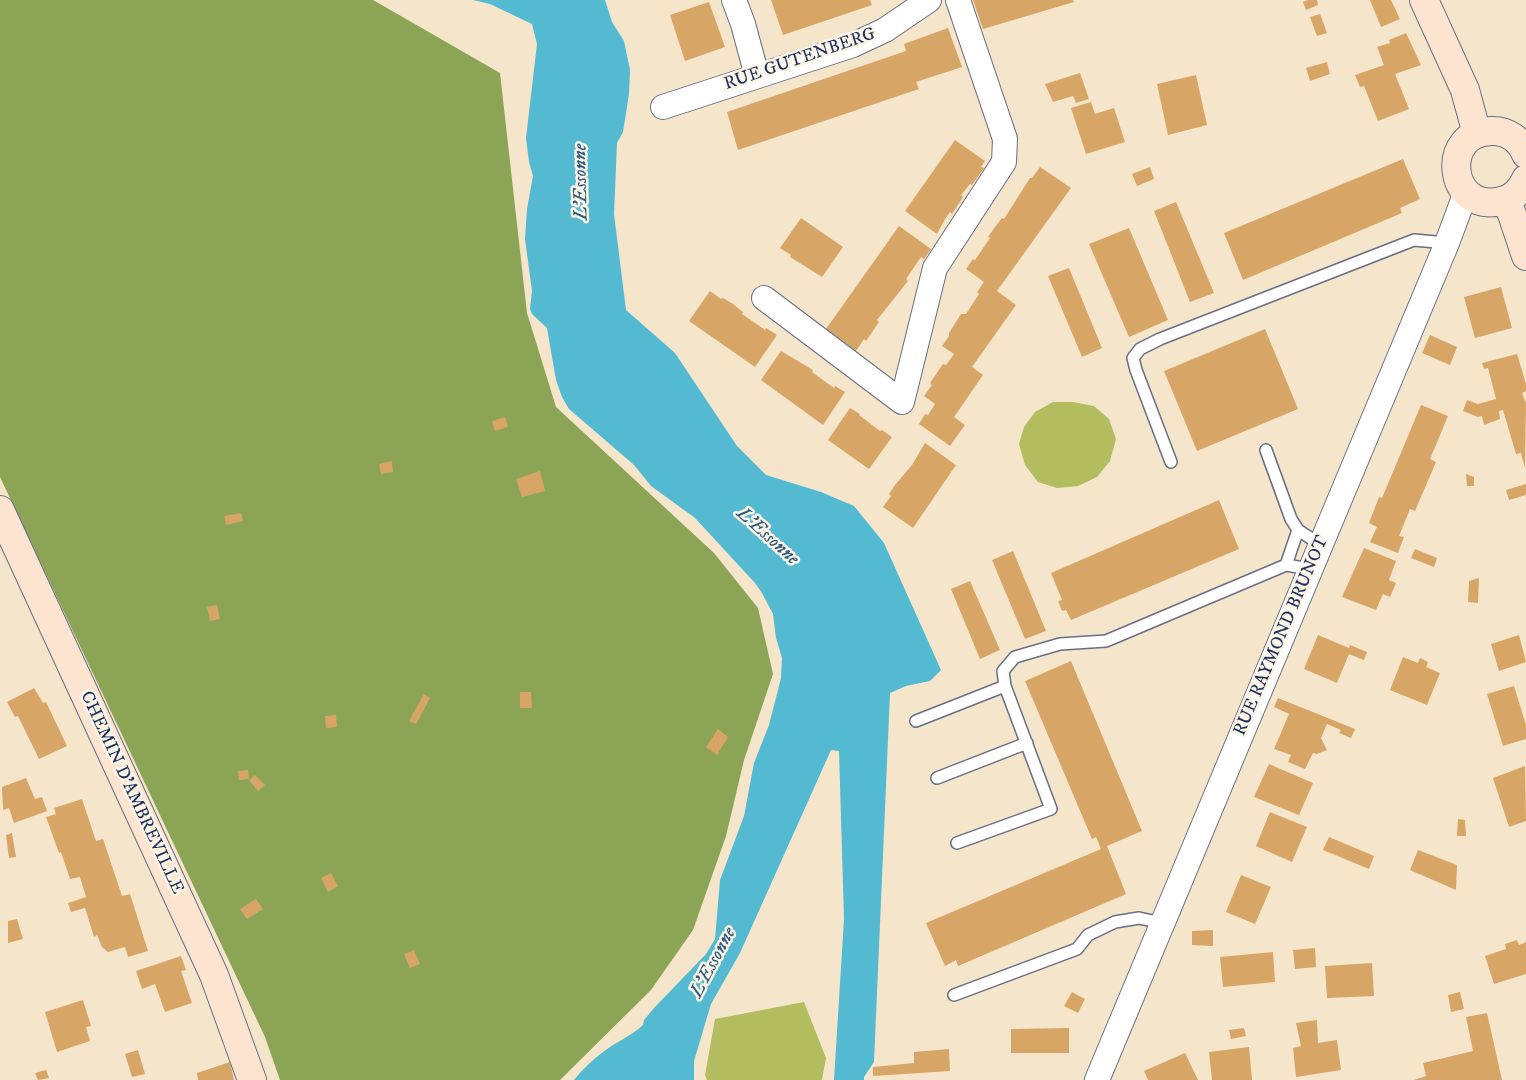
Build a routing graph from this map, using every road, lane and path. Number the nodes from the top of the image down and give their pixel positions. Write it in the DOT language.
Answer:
graph roads {
  1 [pos="734,0"];
  2 [pos="929,0"];
  3 [pos="958,0"];
  4 [pos="1424,0"];
  5 [pos="758,76"];
  6 [pos="664,107"];
  7 [pos="1476,134"];
  8 [pos="1526,154"];
  9 [pos="1526,179"];
  10 [pos="1466,192"];
  11 [pos="1505,200"];
  12 [pos="1447,244"];
  13 [pos="1526,256"];
  14 [pos="764,298"];
  15 [pos="1266,450"];
  16 [pos="1171,462"];
  17 [pos="0,510"];
  18 [pos="1298,530"];
  19 [pos="1321,545"];
  20 [pos="1286,565"];
  21 [pos="1310,570"];
  22 [pos="1005,686"];
  23 [pos="916,721"];
  24 [pos="1027,743"];
  25 [pos="937,778"];
  26 [pos="957,843"];
  27 [pos="1162,923"];
  28 [pos="954,995"];
  29 [pos="252,1080"];
  30 [pos="1097,1080"];
  1 -- 5 [label="street"];
  2 -- 5 [label="street, RUE GUTENBERG"];
  3 -- 14 [label="street"];
  4 -- 7 [label="street"];
  5 -- 6 [label="street, RUE GUTENBERG"];
  7 -- 8 [label="street"];
  7 -- 10 [label="street"];
  9 -- 11 [label="street"];
  10 -- 11 [label="street"];
  10 -- 12 [label="street, RUE RAYMOND BRUNOT"];
  11 -- 13 [label="street"];
  12 -- 16 [label="lane"];
  12 -- 19 [label="street, RUE RAYMOND BRUNOT"];
  15 -- 18 [label="lane"];
  17 -- 29 [label="street, CHEMIN D'AMBREVILLE"];
  18 -- 19 [label="lane"];
  18 -- 20 [label="lane"];
  19 -- 21 [label="street, RUE RAYMOND BRUNOT"];
  20 -- 21 [label="lane"];
  20 -- 22 [label="lane"];
  21 -- 27 [label="street, RUE RAYMOND BRUNOT"];
  22 -- 23 [label="lane"];
  22 -- 24 [label="lane"];
  24 -- 25 [label="lane"];
  24 -- 26 [label="lane"];
  27 -- 28 [label="lane"];
  27 -- 30 [label="street, RUE RAYMOND BRUNOT"];
}
